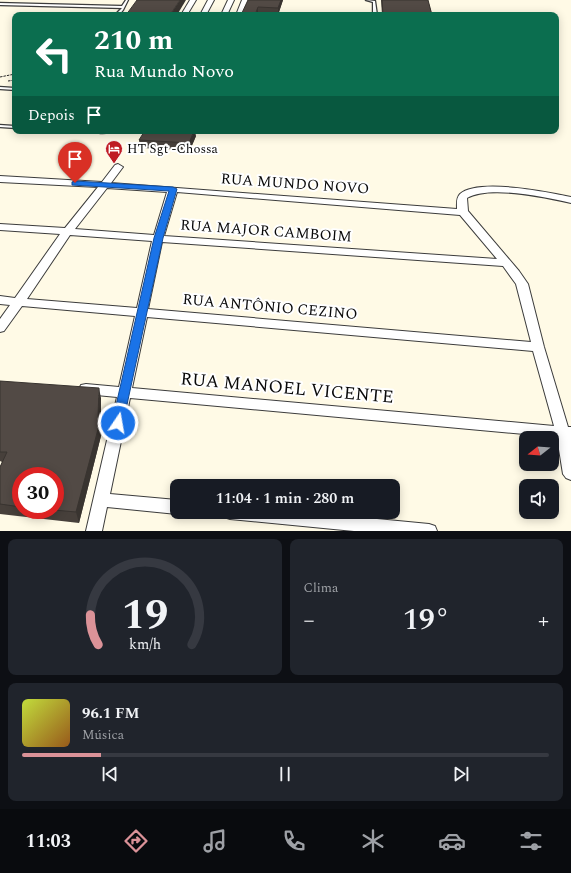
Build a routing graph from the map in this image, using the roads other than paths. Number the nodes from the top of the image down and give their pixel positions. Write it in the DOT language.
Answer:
graph roads {
  1 [pos="127,0"];
  2 [pos="193,0"];
  3 [pos="211,0"];
  4 [pos="231,0"];
  5 [pos="245,0"];
  6 [pos="367,0"];
  7 [pos="375,1"];
  8 [pos="0,6"];
  9 [pos="122,8"];
  10 [pos="119,12"];
  11 [pos="186,12"];
  12 [pos="205,12"];
  13 [pos="225,12"];
  14 [pos="240,12"];
  15 [pos="375,12"];
  16 [pos="0,88"];
  17 [pos="12,88"];
  18 [pos="0,126"];
  19 [pos="12,127"];
  20 [pos="118,167"];
  21 [pos="0,179"];
  22 [pos="105,185"];
  23 [pos="173,189"];
  24 [pos="571,200"];
  25 [pos="463,212"];
  26 [pos="0,227"];
  27 [pos="68,231"];
  28 [pos="158,238"];
  29 [pos="506,264"];
  30 [pos="0,300"];
  31 [pos="18,302"];
  32 [pos="143,312"];
  33 [pos="0,328"];
  34 [pos="538,347"];
  35 [pos="70,388"];
  36 [pos="124,392"];
  37 [pos="567,433"];
  38 [pos="571,474"];
  39 [pos="101,500"];
  40 [pos="170,506"];
  41 [pos="303,519"];
  42 [pos="94,531"];
  43 [pos="429,531"];
  1 -- 9 [label="lane"];
  2 -- 11 [label="street"];
  3 -- 12 [label="street"];
  4 -- 13 [label="street"];
  5 -- 14 [label="street"];
  6 -- 7 [label="lane"];
  7 -- 15 [label="lane"];
  8 -- 9 [label="lane"];
  9 -- 10 [label="lane"];
  16 -- 17 [label="lane"];
  18 -- 19 [label="lane"];
  20 -- 22 [label="street"];
  21 -- 22 [label="street, RUA MUNDO NOVO"];
  22 -- 23 [label="street, RUA MUNDO NOVO"];
  22 -- 27 [label="street"];
  23 -- 25 [label="street, RUA MUNDO NOVO"];
  23 -- 28 [label="street"];
  24 -- 25 [label="street"];
  25 -- 29 [label="street"];
  26 -- 27 [label="street, RUA MAJOR CAMBOIM"];
  27 -- 28 [label="street, RUA MAJOR CAMBOIM"];
  27 -- 31 [label="street"];
  28 -- 29 [label="street, RUA MAJOR CAMBOIM"];
  28 -- 32 [label="street"];
  29 -- 34 [label="street"];
  30 -- 31 [label="street, RUA ANTÔNIO CEZINO"];
  31 -- 32 [label="street, RUA ANTÔNIO CEZINO"];
  31 -- 33 [label="street"];
  32 -- 34 [label="street, RUA ANTÔNIO CEZINO"];
  32 -- 36 [label="street"];
  34 -- 37 [label="street"];
  35 -- 36 [label="street, RUA MANOEL VICENTE"];
  36 -- 37 [label="street, RUA MANOEL VICENTE"];
  36 -- 39 [label="street"];
  37 -- 38 [label="street"];
  39 -- 40 [label="street"];
  39 -- 42 [label="street"];
  41 -- 43 [label="street"];
}
